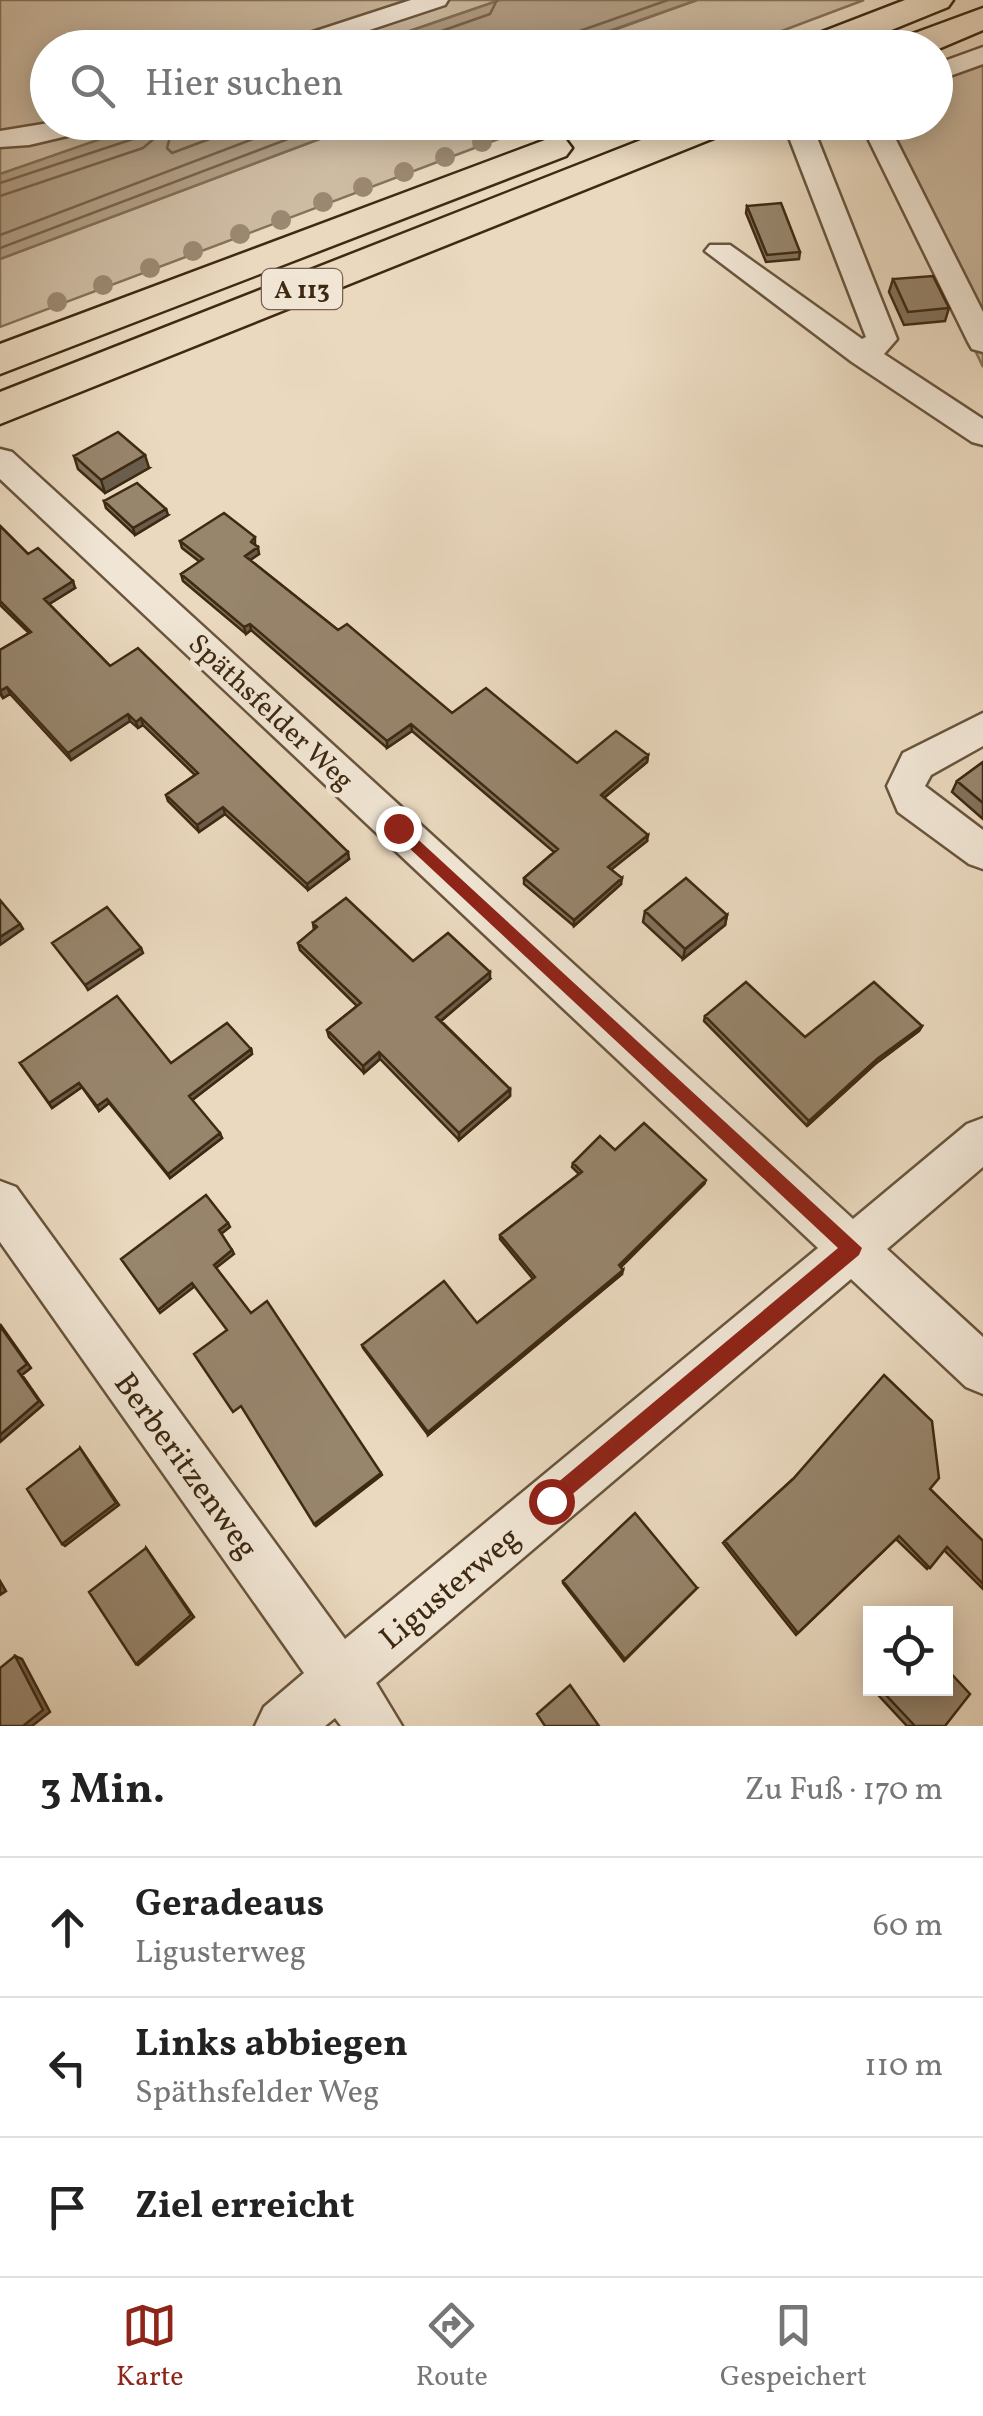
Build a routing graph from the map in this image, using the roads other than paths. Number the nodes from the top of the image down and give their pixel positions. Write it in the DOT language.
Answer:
graph roads {
  1 [pos="436,0"];
  2 [pos="936,0"];
  3 [pos="983,18"];
  4 [pos="344,30"];
  5 [pos="860,30"];
  6 [pos="953,30"];
  7 [pos="983,54"];
  8 [pos="953,67"];
  9 [pos="30,137"];
  10 [pos="0,139"];
  11 [pos="649,140"];
  12 [pos="804,140"];
  13 [pos="882,140"];
  14 [pos="586,156"];
  15 [pos="720,251"];
  16 [pos="983,342"];
  17 [pos="863,355"];
  18 [pos="0,360"];
  19 [pos="5,410"];
  20 [pos="983,434"];
  21 [pos="0,460"];
  22 [pos="983,728"];
  23 [pos="983,852"];
  24 [pos="983,1139"];
  25 [pos="0,1204"];
  26 [pos="852,1248"];
  27 [pos="983,1370"];
  28 [pos="340,1678"];
  29 [pos="283,1726"];
  30 [pos="374,1726"];
  1 -- 4 [label="street"];
  2 -- 5 [label="highway"];
  3 -- 6 [label="highway"];
  7 -- 8 [label="street"];
  9 -- 10 [label="street"];
  11 -- 14 [label="highway, A 113"];
  12 -- 17 [label="street"];
  13 -- 16 [label="street"];
  14 -- 18 [label="highway, A 113"];
  14 -- 19 [label="highway, A 113"];
  15 -- 17 [label="street"];
  17 -- 20 [label="street"];
  21 -- 26 [label="street, Späthsfelder Weg"];
  22 -- 23 [label="street"];
  24 -- 26 [label="street, Ligusterweg"];
  25 -- 28 [label="street, Berberitzenweg"];
  26 -- 27 [label="street, Späthsfelder Weg"];
  26 -- 28 [label="street, Ligusterweg"];
  28 -- 29 [label="street, Ligusterweg"];
  28 -- 30 [label="street, Berberitzenweg"];
}
